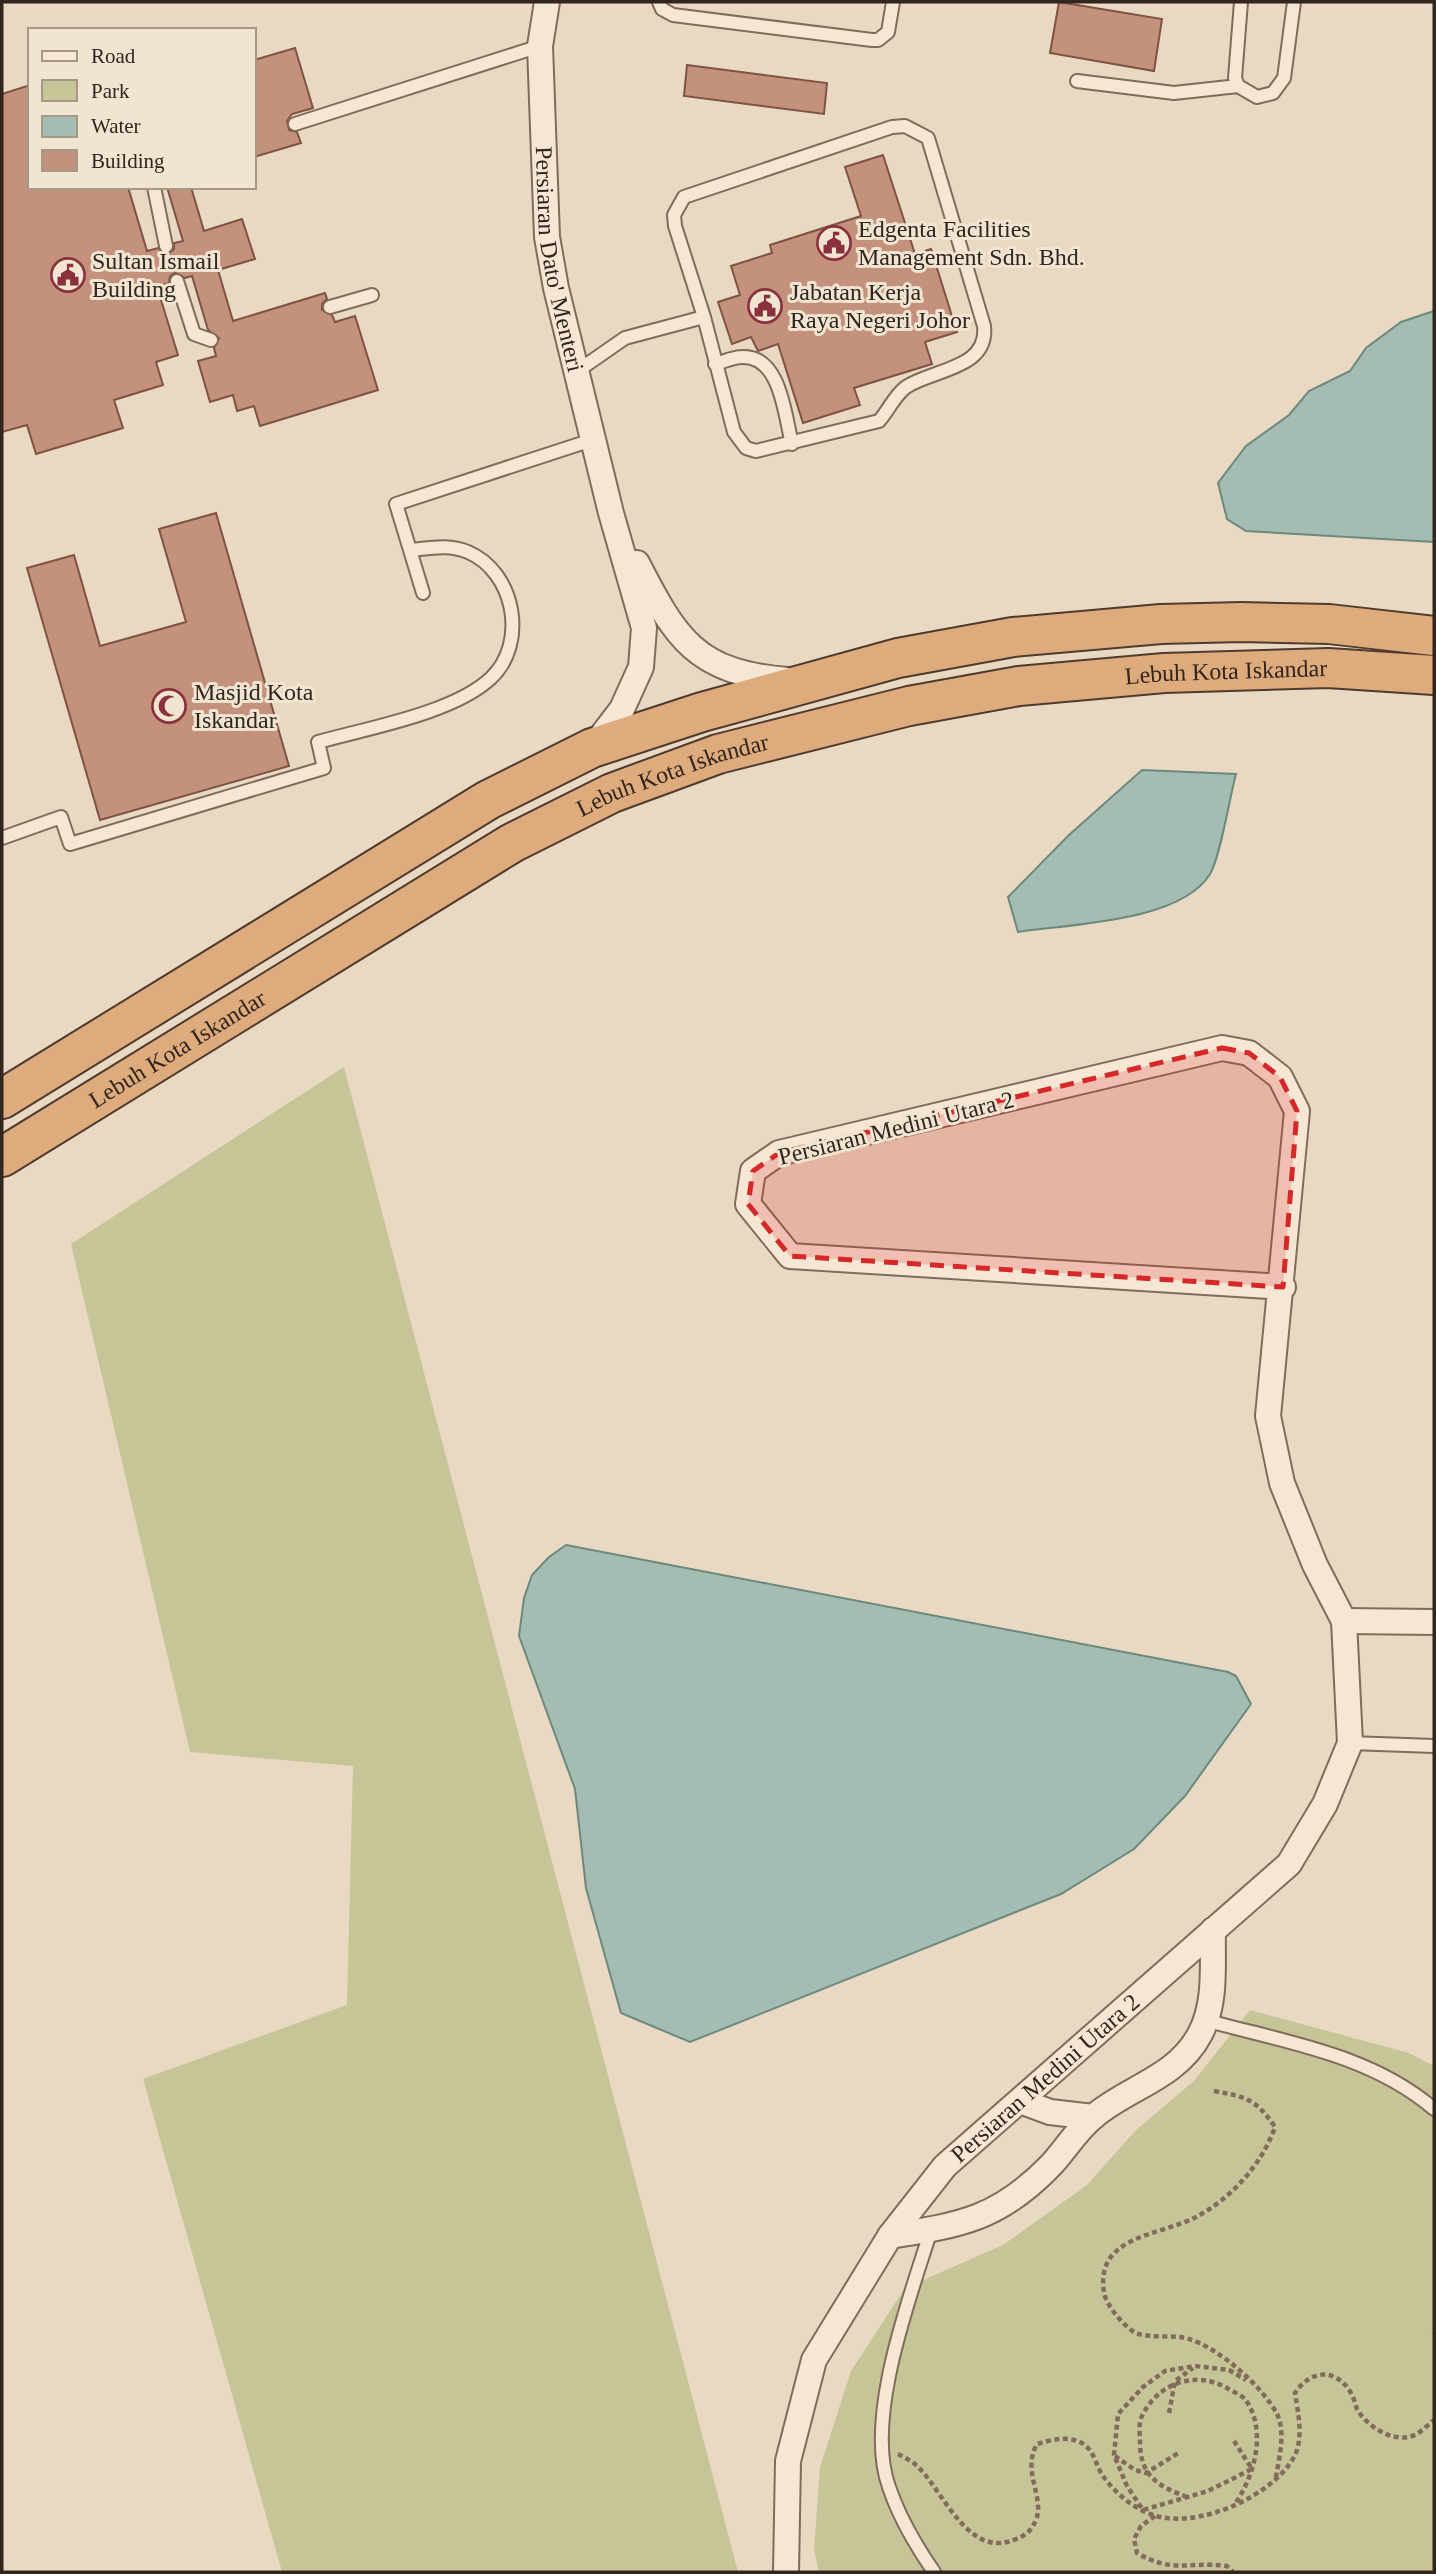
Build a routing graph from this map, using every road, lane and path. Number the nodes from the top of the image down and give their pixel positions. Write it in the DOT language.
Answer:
graph roads {
  1 [pos="547,2"];
  2 [pos="659,2"];
  3 [pos="893,2"];
  4 [pos="1241,2"];
  5 [pos="1294,2"];
  6 [pos="541,46"];
  7 [pos="1077,80"];
  8 [pos="1238,86"];
  9 [pos="295,124"];
  10 [pos="154,189"];
  11 [pos="166,246"];
  12 [pos="177,281"];
  13 [pos="372,295"];
  14 [pos="330,307"];
  15 [pos="704,317"];
  16 [pos="211,340"];
  17 [pos="715,364"];
  18 [pos="576,372"];
  19 [pos="595,439"];
  20 [pos="792,444"];
  21 [pos="611,513"];
  22 [pos="410,550"];
  23 [pos="423,593"];
  24 [pos="1434,636"];
  25 [pos="1434,675"];
  26 [pos="814,682"];
  27 [pos="592,748"];
  28 [pos="2,838"];
  29 [pos="2,1099"];
  30 [pos="2,1157"];
  31 [pos="1283,1287"];
  32 [pos="1344,1621"];
  33 [pos="1434,1622"];
  34 [pos="1350,1743"];
  35 [pos="1434,1746"];
  36 [pos="1213,1930"];
  37 [pos="1205,2020"];
  38 [pos="1214,2091"];
  39 [pos="1020,2101"];
  40 [pos="1434,2109"];
  41 [pos="1093,2117"];
  42 [pos="931,2230"];
  43 [pos="890,2236"];
  44 [pos="1195,2366"];
  45 [pos="1175,2381"];
  46 [pos="1253,2384"];
  47 [pos="1169,2413"];
  48 [pos="1434,2420"];
  49 [pos="1234,2441"];
  50 [pos="882,2447"];
  51 [pos="1180,2452"];
  52 [pos="1114,2455"];
  53 [pos="1252,2469"];
  54 [pos="1146,2473"];
  55 [pos="1276,2477"];
  56 [pos="1189,2498"];
  57 [pos="1231,2508"];
  58 [pos="1143,2510"];
  59 [pos="1155,2516"];
  60 [pos="786,2572"];
  61 [pos="934,2572"];
  62 [pos="1233,2572"];
  1 -- 6 [label="street, Persiaran Dato' Menteri"];
  2 -- 3 [label="lane"];
  4 -- 8 [label="lane"];
  5 -- 8 [label="lane"];
  6 -- 9 [label="lane"];
  6 -- 18 [label="street, Persiaran Dato' Menteri"];
  7 -- 8 [label="lane"];
  10 -- 11 [label="lane"];
  12 -- 16 [label="lane"];
  13 -- 14 [label="lane"];
  15 -- 17 [label="lane"];
  15 -- 18 [label="lane"];
  15 -- 20 [label="lane"];
  17 -- 20 [label="lane"];
  17 -- 20 [label="lane"];
  18 -- 19 [label="street, Persiaran Dato' Menteri"];
  19 -- 21 [label="street, Persiaran Dato' Menteri"];
  19 -- 22 [label="lane"];
  21 -- 26 [label="street, Persiaran Dato' Menteri"];
  21 -- 27 [label="street, Persiaran Dato' Menteri"];
  22 -- 23 [label="lane"];
  22 -- 28 [label="lane"];
  24 -- 26 [label="highway, Lebuh Kota Iskandar"];
  25 -- 30 [label="highway, Lebuh Kota Iskandar"];
  26 -- 27 [label="highway, Lebuh Kota Iskandar"];
  27 -- 29 [label="highway, Lebuh Kota Iskandar"];
  31 -- 31 [label="street, Persiaran Medini Utara 2"];
  31 -- 32 [label="street, Persiaran Medini Utara 2"];
  32 -- 33 [label="street"];
  32 -- 34 [label="street, Persiaran Medini Utara 2"];
  34 -- 35 [label="lane"];
  34 -- 36 [label="street, Persiaran Medini Utara 2"];
  36 -- 37 [label="street"];
  36 -- 39 [label="street, Persiaran Medini Utara 2"];
  37 -- 40 [label="lane"];
  37 -- 41 [label="street"];
  38 -- 46 [label="path"];
  39 -- 41 [label="street"];
  39 -- 43 [label="street, Persiaran Medini Utara 2"];
  41 -- 42 [label="street"];
  42 -- 43 [label="street"];
  42 -- 50 [label="lane"];
  43 -- 60 [label="street, Persiaran Medini Utara 2"];
  44 -- 45 [label="path"];
  44 -- 46 [label="path"];
  44 -- 52 [label="path"];
  45 -- 47 [label="path"];
  45 -- 53 [label="path"];
  45 -- 54 [label="path"];
  46 -- 55 [label="path"];
  48 -- 55 [label="path"];
  49 -- 53 [label="path"];
  50 -- 58 [label="path"];
  50 -- 61 [label="lane"];
  51 -- 54 [label="path"];
  52 -- 54 [label="path"];
  52 -- 58 [label="path"];
  53 -- 56 [label="path"];
  53 -- 57 [label="path"];
  54 -- 56 [label="path"];
  55 -- 57 [label="path"];
  56 -- 58 [label="path"];
  57 -- 59 [label="path"];
  58 -- 59 [label="path"];
  59 -- 62 [label="path"];
}
